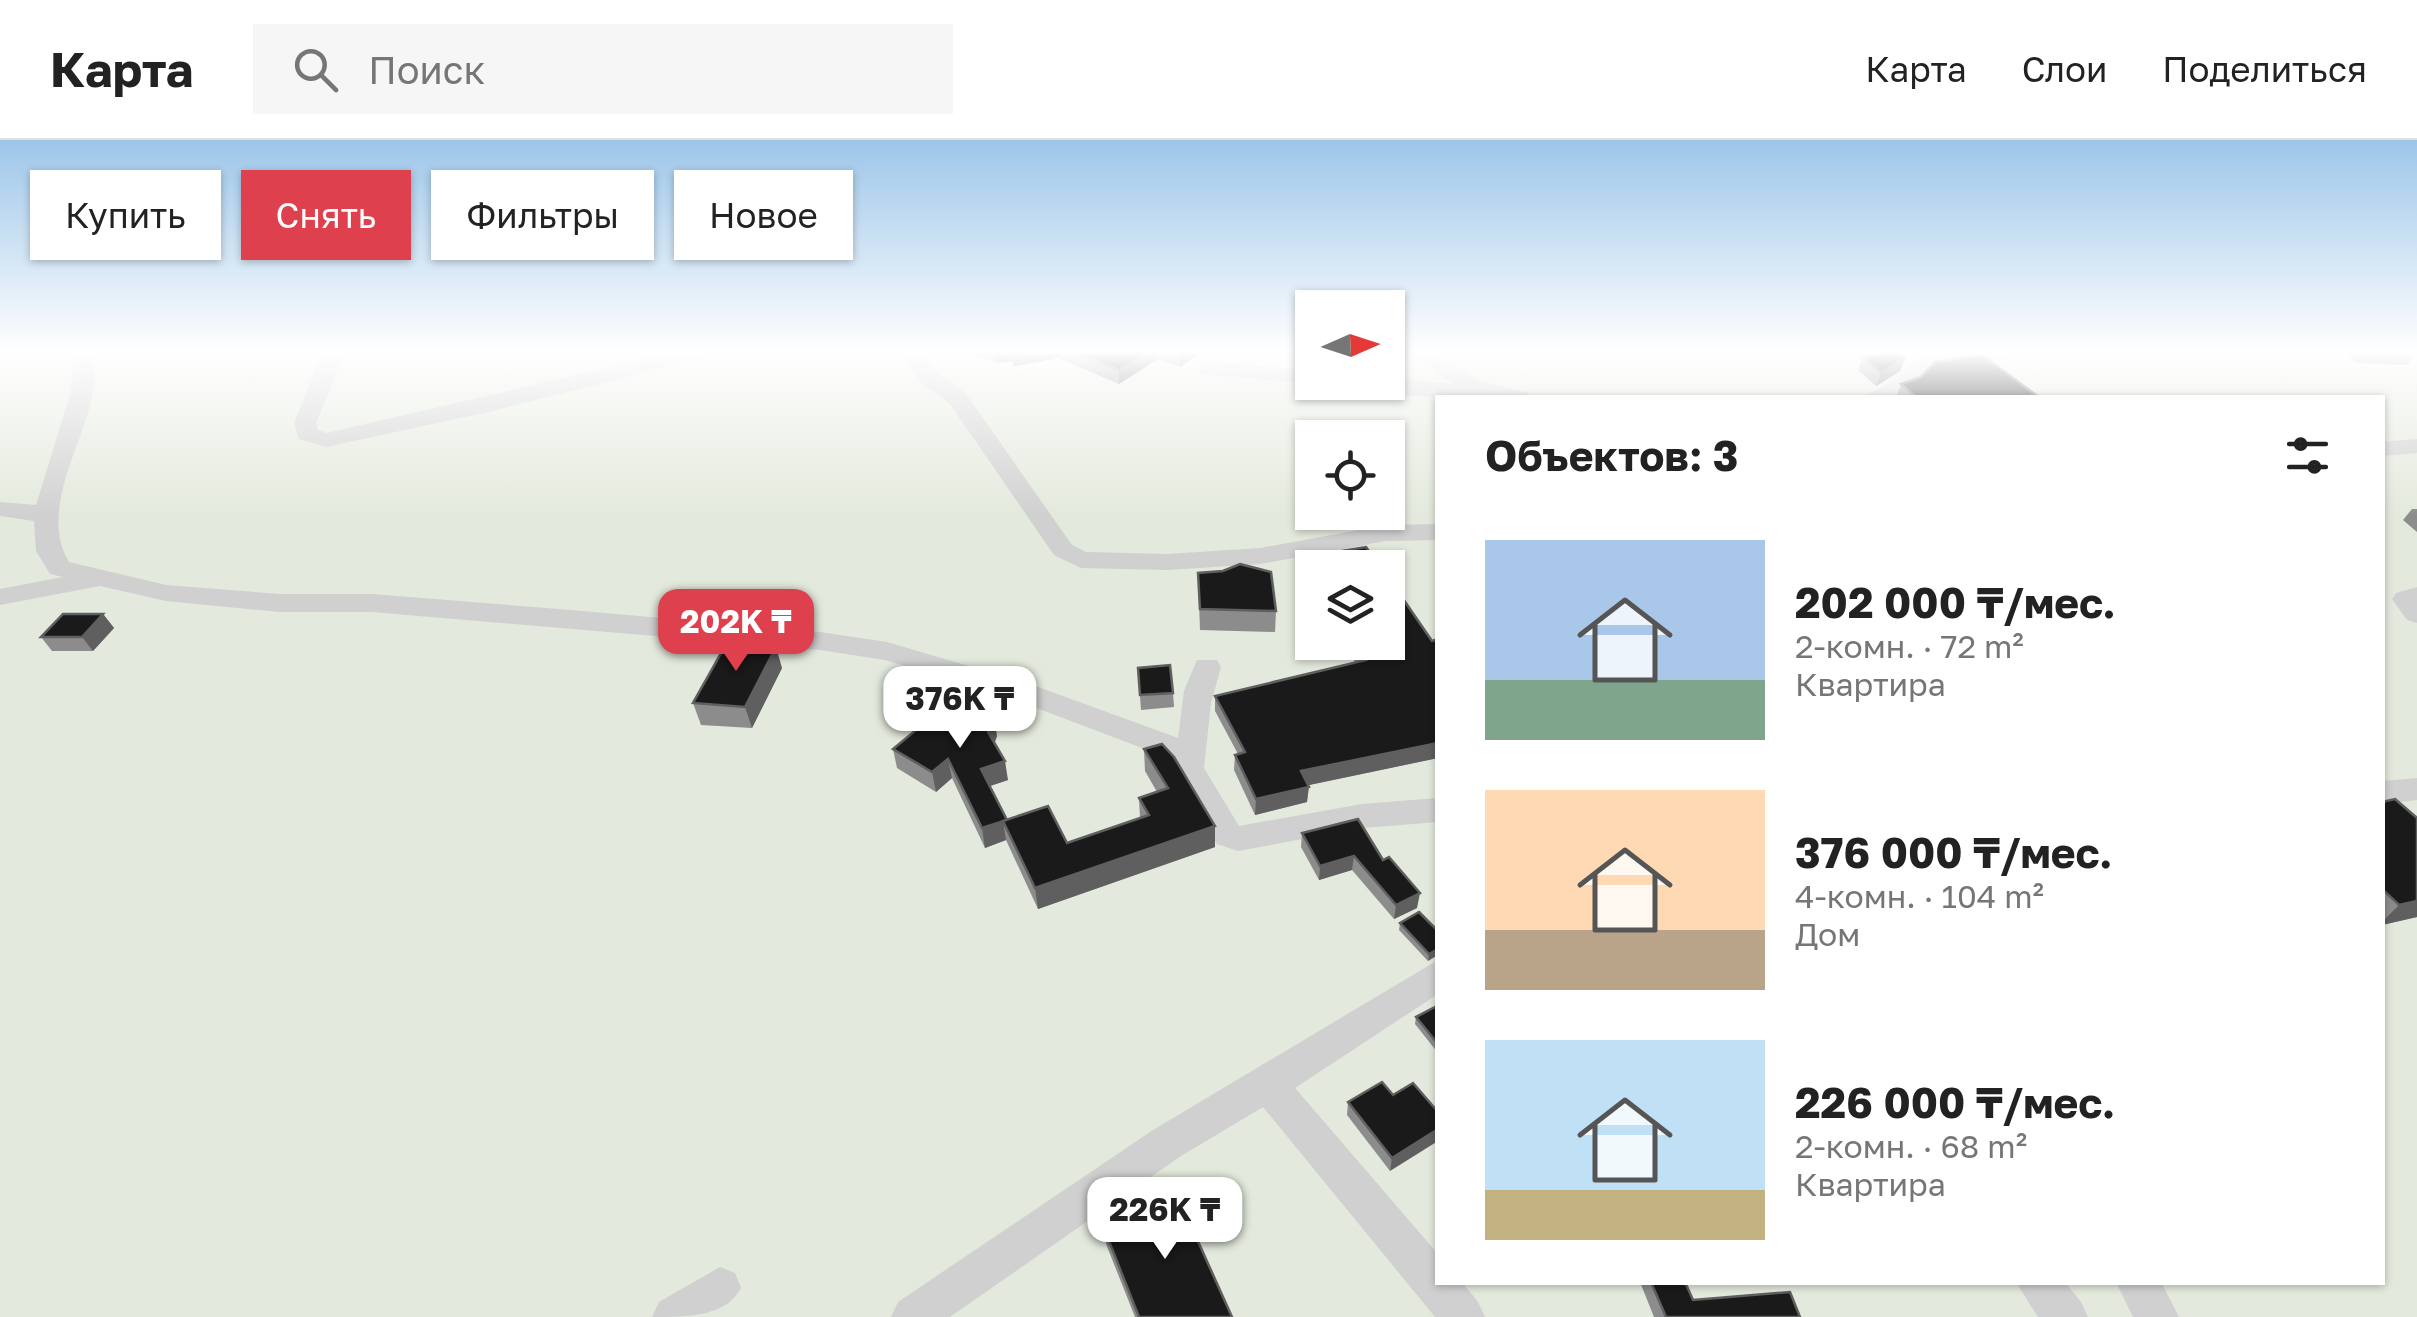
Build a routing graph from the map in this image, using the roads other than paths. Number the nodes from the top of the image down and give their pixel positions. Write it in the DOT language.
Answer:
graph roads {
  1 [pos="77,407"];
  2 [pos="311,407"];
  3 [pos="480,407"];
  4 [pos="964,407"];
  5 [pos="2417,446"];
  6 [pos="2385,449"];
  7 [pos="0,509"];
  8 [pos="47,517"];
  9 [pos="1435,532"];
  10 [pos="100,578"];
  11 [pos="2417,595"];
  12 [pos="0,597"];
  13 [pos="2417,614"];
  14 [pos="1206,668"];
  15 [pos="1189,768"];
  16 [pos="2417,789"];
  17 [pos="2385,793"];
  18 [pos="1435,810"];
  19 [pos="1435,977"];
  20 [pos="1267,1082"];
  21 [pos="1435,1284"];
  22 [pos="1435,1285"];
  23 [pos="2039,1285"];
  24 [pos="2139,1285"];
  25 [pos="720,1288"];
  26 [pos="674,1317"];
  27 [pos="913,1317"];
  28 [pos="1462,1317"];
  29 [pos="2066,1317"];
  30 [pos="2157,1317"];
  1 -- 8 [label="street"];
  2 -- 3 [label="street"];
  4 -- 9 [label="street"];
  5 -- 6 [label="street"];
  7 -- 8 [label="street"];
  8 -- 10 [label="street"];
  10 -- 12 [label="street"];
  10 -- 15 [label="street"];
  11 -- 13 [label="street"];
  14 -- 15 [label="street"];
  15 -- 18 [label="street"];
  16 -- 17 [label="street"];
  19 -- 20 [label="street"];
  20 -- 21 [label="street"];
  20 -- 27 [label="street"];
  22 -- 28 [label="street"];
  23 -- 29 [label="street"];
  24 -- 30 [label="street"];
  25 -- 26 [label="street"];
}
